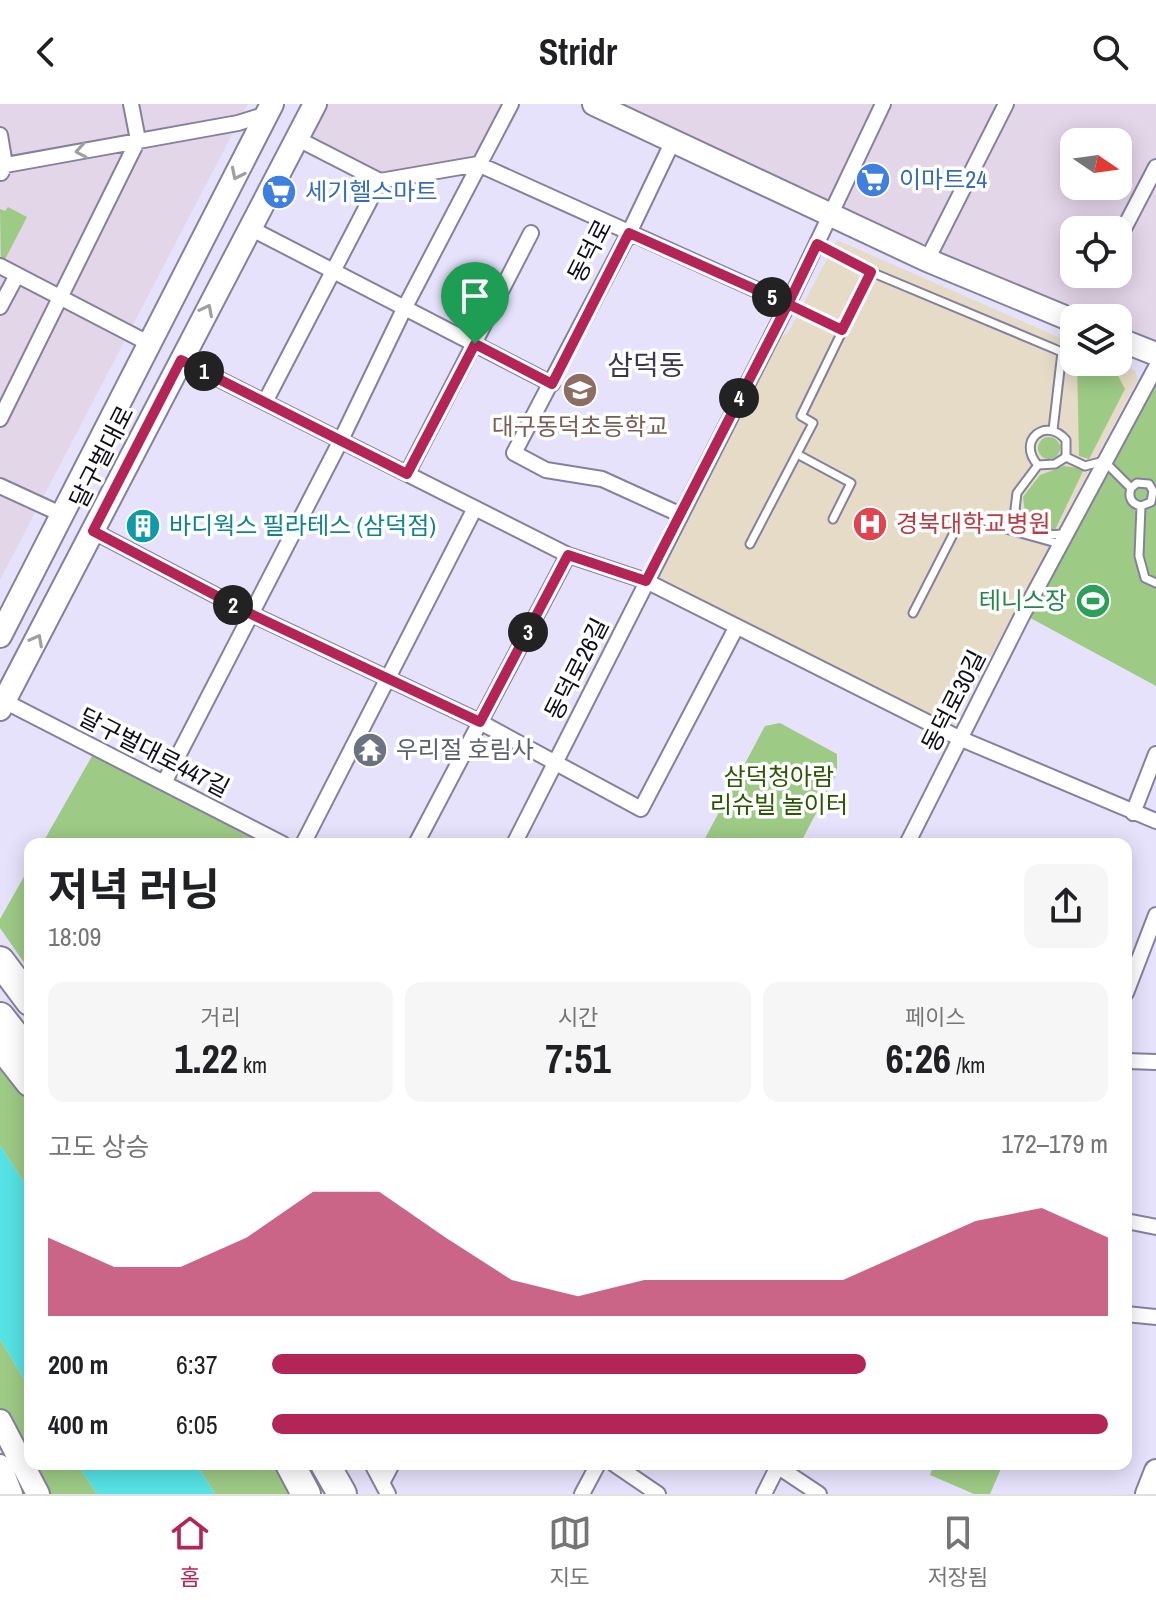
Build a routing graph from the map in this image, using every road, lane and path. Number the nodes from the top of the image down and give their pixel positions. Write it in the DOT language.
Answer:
graph roads {
  1 [pos="131,104"];
  2 [pos="315,104"];
  3 [pos="511,104"];
  4 [pos="594,104"];
  5 [pos="883,104"];
  6 [pos="1006,104"];
  7 [pos="270,109"];
  8 [pos="0,135"];
  9 [pos="298,139"];
  10 [pos="138,140"];
  11 [pos="673,141"];
  12 [pos="478,164"];
  13 [pos="1156,167"];
  14 [pos="2,168"];
  15 [pos="380,181"];
  16 [pos="831,215"];
  17 [pos="1130,216"];
  18 [pos="250,228"];
  19 [pos="531,233"];
  20 [pos="629,233"];
  21 [pos="817,244"];
  22 [pos="927,260"];
  23 [pos="0,266"];
  24 [pos="335,270"];
  25 [pos="871,272"];
  26 [pos="17,275"];
  27 [pos="61,298"];
  28 [pos="788,304"];
  29 [pos="0,307"];
  30 [pos="405,307"];
  31 [pos="1060,315"];
  32 [pos="842,330"];
  33 [pos="150,344"];
  34 [pos="475,344"];
  35 [pos="1132,345"];
  36 [pos="1156,354"];
  37 [pos="181,360"];
  38 [pos="1156,367"];
  39 [pos="552,384"];
  40 [pos="265,402"];
  41 [pos="0,419"];
  42 [pos="1053,430"];
  43 [pos="340,442"];
  44 [pos="797,454"];
  45 [pos="1066,457"];
  46 [pos="1104,461"];
  47 [pos="1038,465"];
  48 [pos="407,474"];
  49 [pos="1152,482"];
  50 [pos="0,486"];
  51 [pos="1131,488"];
  52 [pos="1141,506"];
  53 [pos="475,508"];
  54 [pos="679,514"];
  55 [pos="63,515"];
  56 [pos="833,519"];
  57 [pos="93,531"];
  58 [pos="1063,539"];
  59 [pos="750,544"];
  60 [pos="568,555"];
  61 [pos="646,581"];
  62 [pos="1156,583"];
  63 [pos="913,613"];
  64 [pos="251,614"];
  65 [pos="736,628"];
  66 [pos="0,636"];
  67 [pos="388,679"];
  68 [pos="2,705"];
  69 [pos="480,722"];
  70 [pos="959,738"];
  71 [pos="1156,754"];
  72 [pos="556,761"];
  73 [pos="164,783"];
  74 [pos="1133,813"];
  75 [pos="1156,821"];
  76 [pos="271,838"];
  77 [pos="306,838"];
  78 [pos="419,838"];
  79 [pos="517,838"];
  80 [pos="910,838"];
  81 [pos="1156,915"];
  82 [pos="0,961"];
  83 [pos="1132,977"];
  84 [pos="0,985"];
  85 [pos="24,993"];
  86 [pos="24,1015"];
  87 [pos="0,1017"];
  88 [pos="0,1043"];
  89 [pos="24,1047"];
  90 [pos="1132,1061"];
  91 [pos="1156,1062"];
  92 [pos="24,1074"];
  93 [pos="1132,1222"];
  94 [pos="1156,1227"];
  95 [pos="1132,1315"];
  96 [pos="1156,1317"];
  97 [pos="0,1421"];
  98 [pos="0,1466"];
  99 [pos="24,1467"];
  100 [pos="26,1470"];
  101 [pos="293,1470"];
  102 [pos="328,1470"];
  103 [pos="375,1470"];
  104 [pos="595,1470"];
  105 [pos="623,1470"];
  106 [pos="775,1470"];
  107 [pos="784,1470"];
  108 [pos="1156,1471"];
  109 [pos="385,1488"];
  110 [pos="11,1494"];
  111 [pos="38,1494"];
  112 [pos="306,1494"];
  113 [pos="342,1494"];
  114 [pos="582,1494"];
  115 [pos="658,1494"];
  116 [pos="764,1494"];
  117 [pos="819,1494"];
  118 [pos="1147,1494"];
  1 -- 10 [label="street"];
  2 -- 9 [label="main road, 달구벌대로"];
  3 -- 12 [label="street"];
  4 -- 11 [label="main road"];
  5 -- 16 [label="street"];
  6 -- 22 [label="street"];
  7 -- 10 [label="street"];
  7 -- 33 [label="main road, 달구벌대로, one-way"];
  8 -- 14 [label="street"];
  9 -- 15 [label="street"];
  9 -- 18 [label="main road, 달구벌대로"];
  10 -- 14 [label="street, one-way"];
  10 -- 27 [label="street"];
  11 -- 16 [label="main road"];
  11 -- 20 [label="street, 동덕로"];
  12 -- 15 [label="street"];
  12 -- 20 [label="street"];
  12 -- 30 [label="street"];
  13 -- 17 [label="street"];
  15 -- 24 [label="street"];
  16 -- 21 [label="street, 동덕로26길"];
  16 -- 22 [label="main road"];
  18 -- 24 [label="street"];
  37 -- 18 [label="main road, 달구벌대로, one-way"];
  19 -- 34 [label="street"];
  20 -- 28 [label="street"];
  20 -- 39 [label="street, 동덕로"];
  21 -- 25 [label="lane"];
  21 -- 28 [label="street, 동덕로26길"];
  22 -- 31 [label="main road"];
  23 -- 26 [label="street"];
  24 -- 30 [label="street"];
  24 -- 40 [label="street"];
  25 -- 32 [label="lane"];
  25 -- 42 [label="lane"];
  26 -- 27 [label="street"];
  26 -- 29 [label="street"];
  27 -- 33 [label="street"];
  27 -- 41 [label="street"];
  28 -- 32 [label="lane"];
  28 -- 54 [label="street, 동덕로26길"];
  30 -- 34 [label="street"];
  30 -- 43 [label="street"];
  32 -- 44 [label="lane"];
  33 -- 55 [label="main road, 달구벌대로"];
  34 -- 39 [label="street"];
  34 -- 48 [label="street"];
  35 -- 36 [label="main road"];
  37 -- 40 [label="street"];
  37 -- 57 [label="main road, 달구벌대로"];
  38 -- 46 [label="street, 동덕로30길"];
  39 -- 54 [label="street, 동덕로"];
  40 -- 43 [label="street"];
  42 -- 45 [label="lane"];
  42 -- 47 [label="lane"];
  43 -- 48 [label="street"];
  43 -- 64 [label="street"];
  44 -- 56 [label="lane"];
  44 -- 59 [label="lane"];
  45 -- 46 [label="lane"];
  45 -- 47 [label="lane"];
  46 -- 51 [label="lane"];
  46 -- 58 [label="street, 동덕로30길"];
  47 -- 58 [label="lane"];
  48 -- 53 [label="street"];
  49 -- 51 [label="lane"];
  49 -- 52 [label="lane"];
  50 -- 55 [label="street"];
  51 -- 52 [label="lane"];
  52 -- 62 [label="lane"];
  53 -- 60 [label="street"];
  53 -- 67 [label="street"];
  54 -- 61 [label="street, 동덕로26길"];
  55 -- 66 [label="main road, 달구벌대로"];
  57 -- 64 [label="street"];
  68 -- 57 [label="main road, 달구벌대로, one-way"];
  58 -- 63 [label="lane"];
  58 -- 70 [label="street, 동덕로30길"];
  60 -- 61 [label="street"];
  60 -- 69 [label="street"];
  61 -- 65 [label="street"];
  61 -- 72 [label="street, 동덕로26길"];
  64 -- 67 [label="street"];
  64 -- 73 [label="street"];
  65 -- 70 [label="street"];
  65 -- 72 [label="street"];
  67 -- 69 [label="street"];
  67 -- 77 [label="street"];
  68 -- 73 [label="street, 달구벌대로447길"];
  69 -- 72 [label="street"];
  69 -- 78 [label="street"];
  70 -- 74 [label="street"];
  70 -- 80 [label="street, 동덕로30길"];
  71 -- 74 [label="street"];
  72 -- 79 [label="street, 동덕로26길"];
  73 -- 76 [label="street, 달구벌대로447길"];
  74 -- 75 [label="street"];
  81 -- 83 [label="street"];
  82 -- 85 [label="highway"];
  84 -- 86 [label="highway"];
  87 -- 89 [label="highway"];
  88 -- 92 [label="highway"];
  90 -- 91 [label="street"];
  93 -- 94 [label="street"];
  95 -- 96 [label="street"];
  97 -- 99 [label="main road"];
  98 -- 110 [label="main road"];
  100 -- 111 [label="main road"];
  101 -- 112 [label="highway"];
  102 -- 113 [label="highway"];
  103 -- 109 [label="street"];
  104 -- 114 [label="street"];
  105 -- 115 [label="street"];
  106 -- 116 [label="street"];
  107 -- 117 [label="street"];
  108 -- 118 [label="main road"];
}
